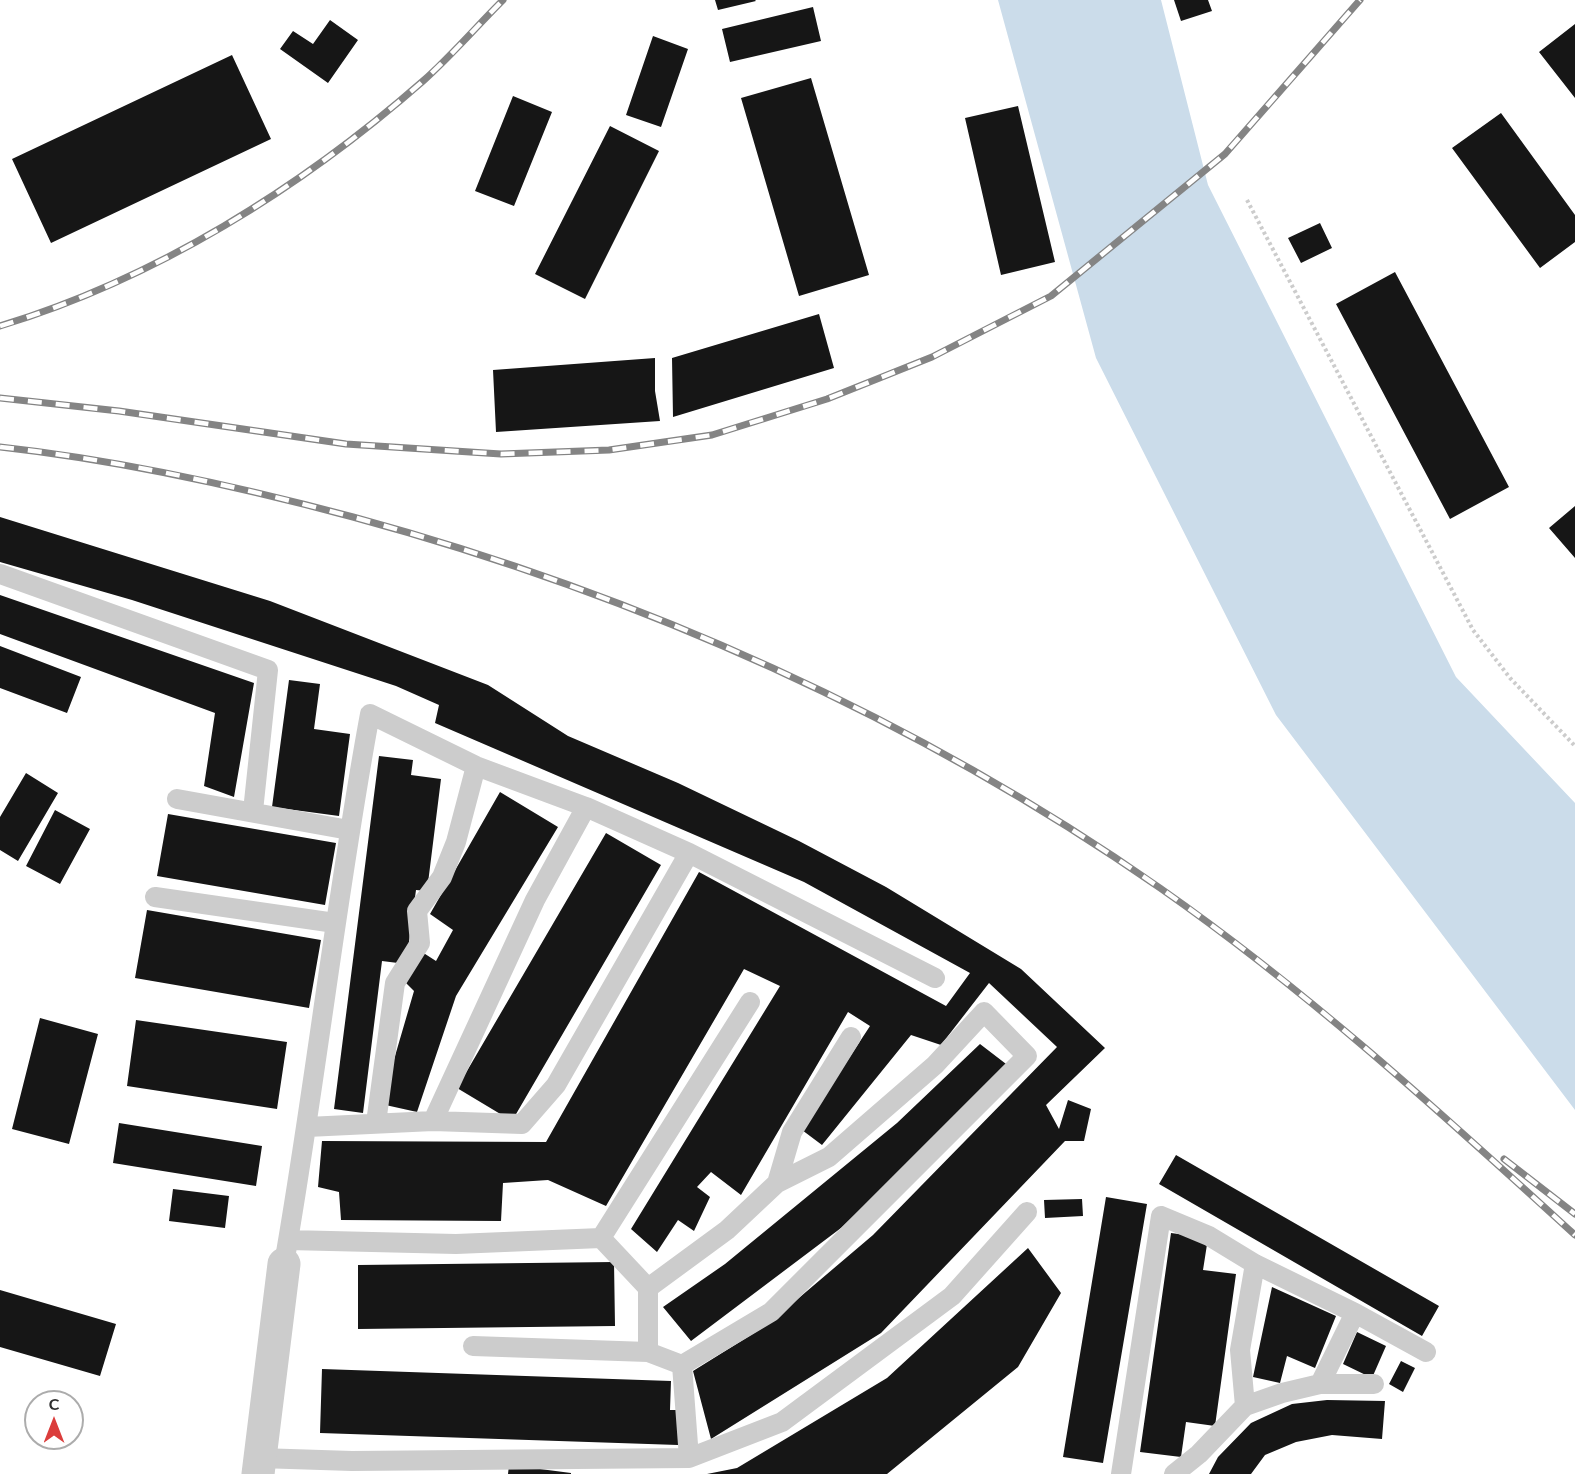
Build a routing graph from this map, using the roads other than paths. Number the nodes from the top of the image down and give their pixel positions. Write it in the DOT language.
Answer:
graph roads {
  1 [pos="0,574"];
  2 [pos="476,766"];
  3 [pos="177,799"];
  4 [pos="586,807"];
  5 [pos="253,811"];
  6 [pos="349,830"];
  7 [pos="689,853"];
  8 [pos="155,897"];
  9 [pos="335,923"];
  10 [pos="935,978"];
  11 [pos="750,1002"];
  12 [pos="851,1037"];
  13 [pos="433,1120"];
  14 [pos="376,1123"];
  15 [pos="307,1127"];
  16 [pos="777,1183"];
  17 [pos="1027,1212"];
  18 [pos="601,1238"];
  19 [pos="286,1252"];
  20 [pos="1255,1264"];
  21 [pos="648,1288"];
  22 [pos="1355,1313"];
  23 [pos="473,1346"];
  24 [pos="648,1352"];
  25 [pos="1426,1352"];
  26 [pos="682,1365"];
  27 [pos="1320,1384"];
  28 [pos="1374,1384"];
  29 [pos="1245,1406"];
  30 [pos="689,1458"];
  31 [pos="258,1466"];
  32 [pos="351,1467"];
  33 [pos="441,1467"];
  34 [pos="1121,1474"];
  35 [pos="1174,1474"];
  1 -- 5 [label="lane"];
  2 -- 4 [label="lane"];
  2 -- 6 [label="lane"];
  2 -- 14 [label="lane"];
  3 -- 5 [label="lane"];
  4 -- 7 [label="lane"];
  4 -- 13 [label="lane"];
  5 -- 6 [label="lane"];
  6 -- 9 [label="lane"];
  7 -- 10 [label="lane"];
  7 -- 13 [label="lane"];
  8 -- 9 [label="lane"];
  9 -- 15 [label="lane"];
  11 -- 18 [label="lane"];
  12 -- 16 [label="lane"];
  13 -- 14 [label="lane"];
  14 -- 15 [label="lane"];
  15 -- 19 [label="lane"];
  16 -- 21 [label="lane"];
  16 -- 26 [label="lane"];
  17 -- 30 [label="lane"];
  18 -- 19 [label="lane"];
  18 -- 21 [label="lane"];
  19 -- 31 [label="street"];
  20 -- 22 [label="lane"];
  20 -- 29 [label="lane"];
  20 -- 34 [label="lane"];
  21 -- 24 [label="lane"];
  22 -- 25 [label="lane"];
  22 -- 27 [label="lane"];
  23 -- 24 [label="lane"];
  24 -- 26 [label="lane"];
  26 -- 30 [label="lane"];
  27 -- 28 [label="lane"];
  27 -- 29 [label="lane"];
  29 -- 35 [label="lane"];
  30 -- 33 [label="lane"];
  31 -- 32 [label="lane"];
  32 -- 33 [label="lane"];
}
